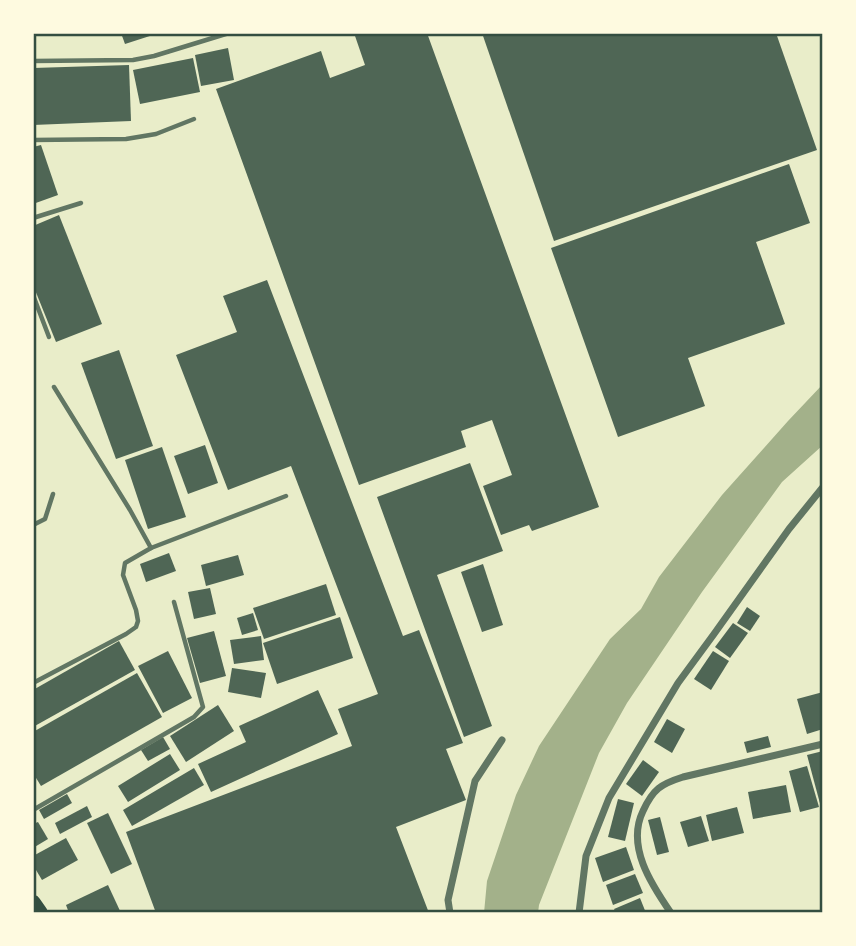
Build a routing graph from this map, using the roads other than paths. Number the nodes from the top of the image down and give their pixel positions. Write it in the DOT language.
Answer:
graph roads {
  1 [pos="229,33"];
  2 [pos="33,61"];
  3 [pos="194,119"];
  4 [pos="33,140"];
  5 [pos="81,203"];
  6 [pos="33,218"];
  7 [pos="33,295"];
  8 [pos="49,337"];
  9 [pos="54,387"];
  10 [pos="823,487"];
  11 [pos="53,494"];
  12 [pos="286,496"];
  13 [pos="33,525"];
  14 [pos="151,548"];
  15 [pos="174,602"];
  16 [pos="33,683"];
  17 [pos="502,740"];
  18 [pos="823,744"];
  19 [pos="33,810"];
  20 [pos="33,903"];
  21 [pos="40,913"];
  22 [pos="450,913"];
  23 [pos="579,913"];
  24 [pos="671,913"];
  1 -- 2 [label="lane"];
  3 -- 4 [label="lane"];
  5 -- 6 [label="lane"];
  7 -- 8 [label="lane"];
  9 -- 14 [label="lane"];
  10 -- 23 [label="street"];
  11 -- 13 [label="lane"];
  12 -- 14 [label="lane"];
  14 -- 16 [label="lane"];
  15 -- 19 [label="lane"];
  17 -- 22 [label="street"];
  18 -- 24 [label="street"];
  20 -- 21 [label="highway"];
}
